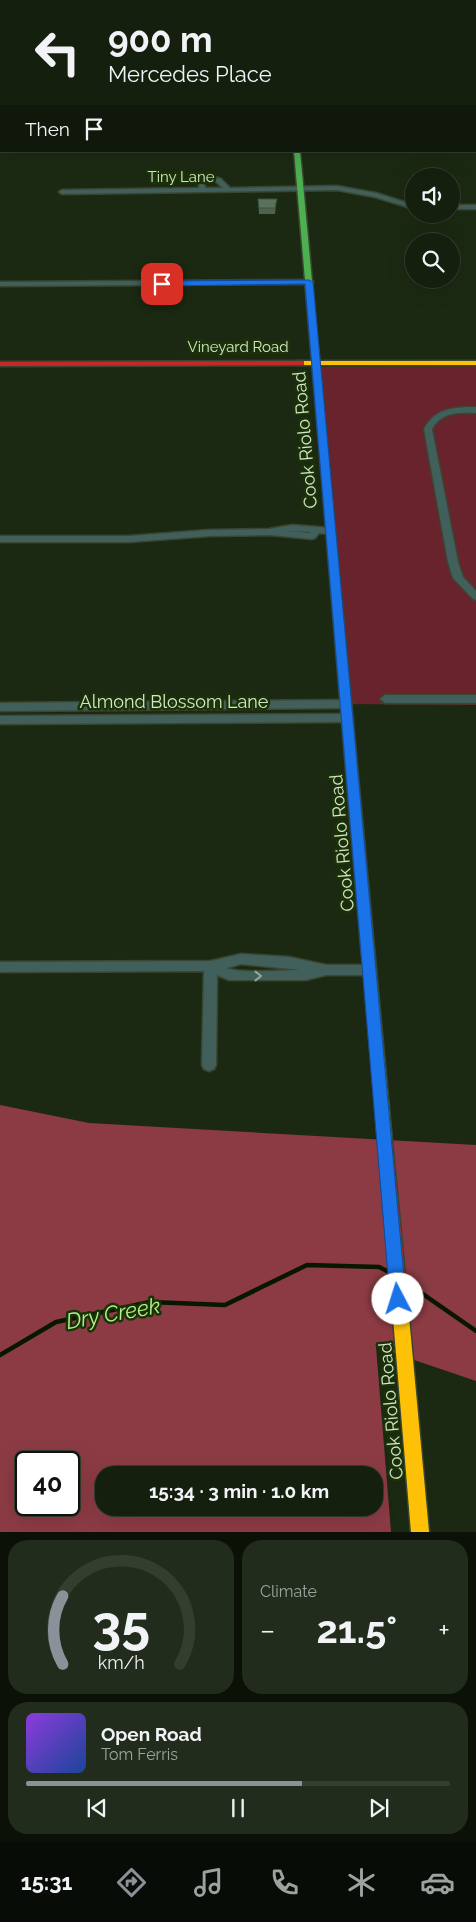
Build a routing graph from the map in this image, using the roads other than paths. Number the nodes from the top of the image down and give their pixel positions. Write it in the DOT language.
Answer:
graph roads {
  1 [pos="297,152"];
  2 [pos="202,189"];
  3 [pos="228,189"];
  4 [pos="300,189"];
  5 [pos="62,192"];
  6 [pos="405,204"];
  7 [pos="460,207"];
  8 [pos="476,207"];
  9 [pos="309,282"];
  10 [pos="0,284"];
  11 [pos="316,362"];
  12 [pos="476,363"];
  13 [pos="0,364"];
  14 [pos="476,410"];
  15 [pos="330,531"];
  16 [pos="0,539"];
  17 [pos="476,597"];
  18 [pos="385,698"];
  19 [pos="476,699"];
  20 [pos="347,704"];
  21 [pos="0,707"];
  22 [pos="348,718"];
  23 [pos="0,720"];
  24 [pos="211,966"];
  25 [pos="0,967"];
  26 [pos="370,970"];
  27 [pos="209,1065"];
  28 [pos="420,1532"];
  1 -- 4 [label="street, Cook Riolo Road"];
  2 -- 3 [label="street, Tiny Lane"];
  2 -- 3 [label="street"];
  2 -- 5 [label="street, Tiny Lane"];
  3 -- 4 [label="street, Tiny Lane"];
  4 -- 6 [label="street, Tiny Lane"];
  4 -- 9 [label="street, Cook Riolo Road"];
  7 -- 8 [label="street"];
  9 -- 10 [label="street"];
  9 -- 11 [label="street, Cook Riolo Road"];
  11 -- 12 [label="street, Vineyard Road"];
  11 -- 13 [label="street, Vineyard Road"];
  11 -- 15 [label="street, Cook Riolo Road"];
  14 -- 17 [label="street"];
  15 -- 16 [label="street"];
  15 -- 20 [label="street, Cook Riolo Road"];
  18 -- 19 [label="street"];
  20 -- 21 [label="street"];
  20 -- 22 [label="street, Cook Riolo Road"];
  22 -- 23 [label="street, Almond Blossom Lane"];
  22 -- 26 [label="street, Cook Riolo Road"];
  24 -- 25 [label="street"];
  24 -- 26 [label="street"];
  24 -- 27 [label="street"];
  26 -- 28 [label="street, Cook Riolo Road"];
}
